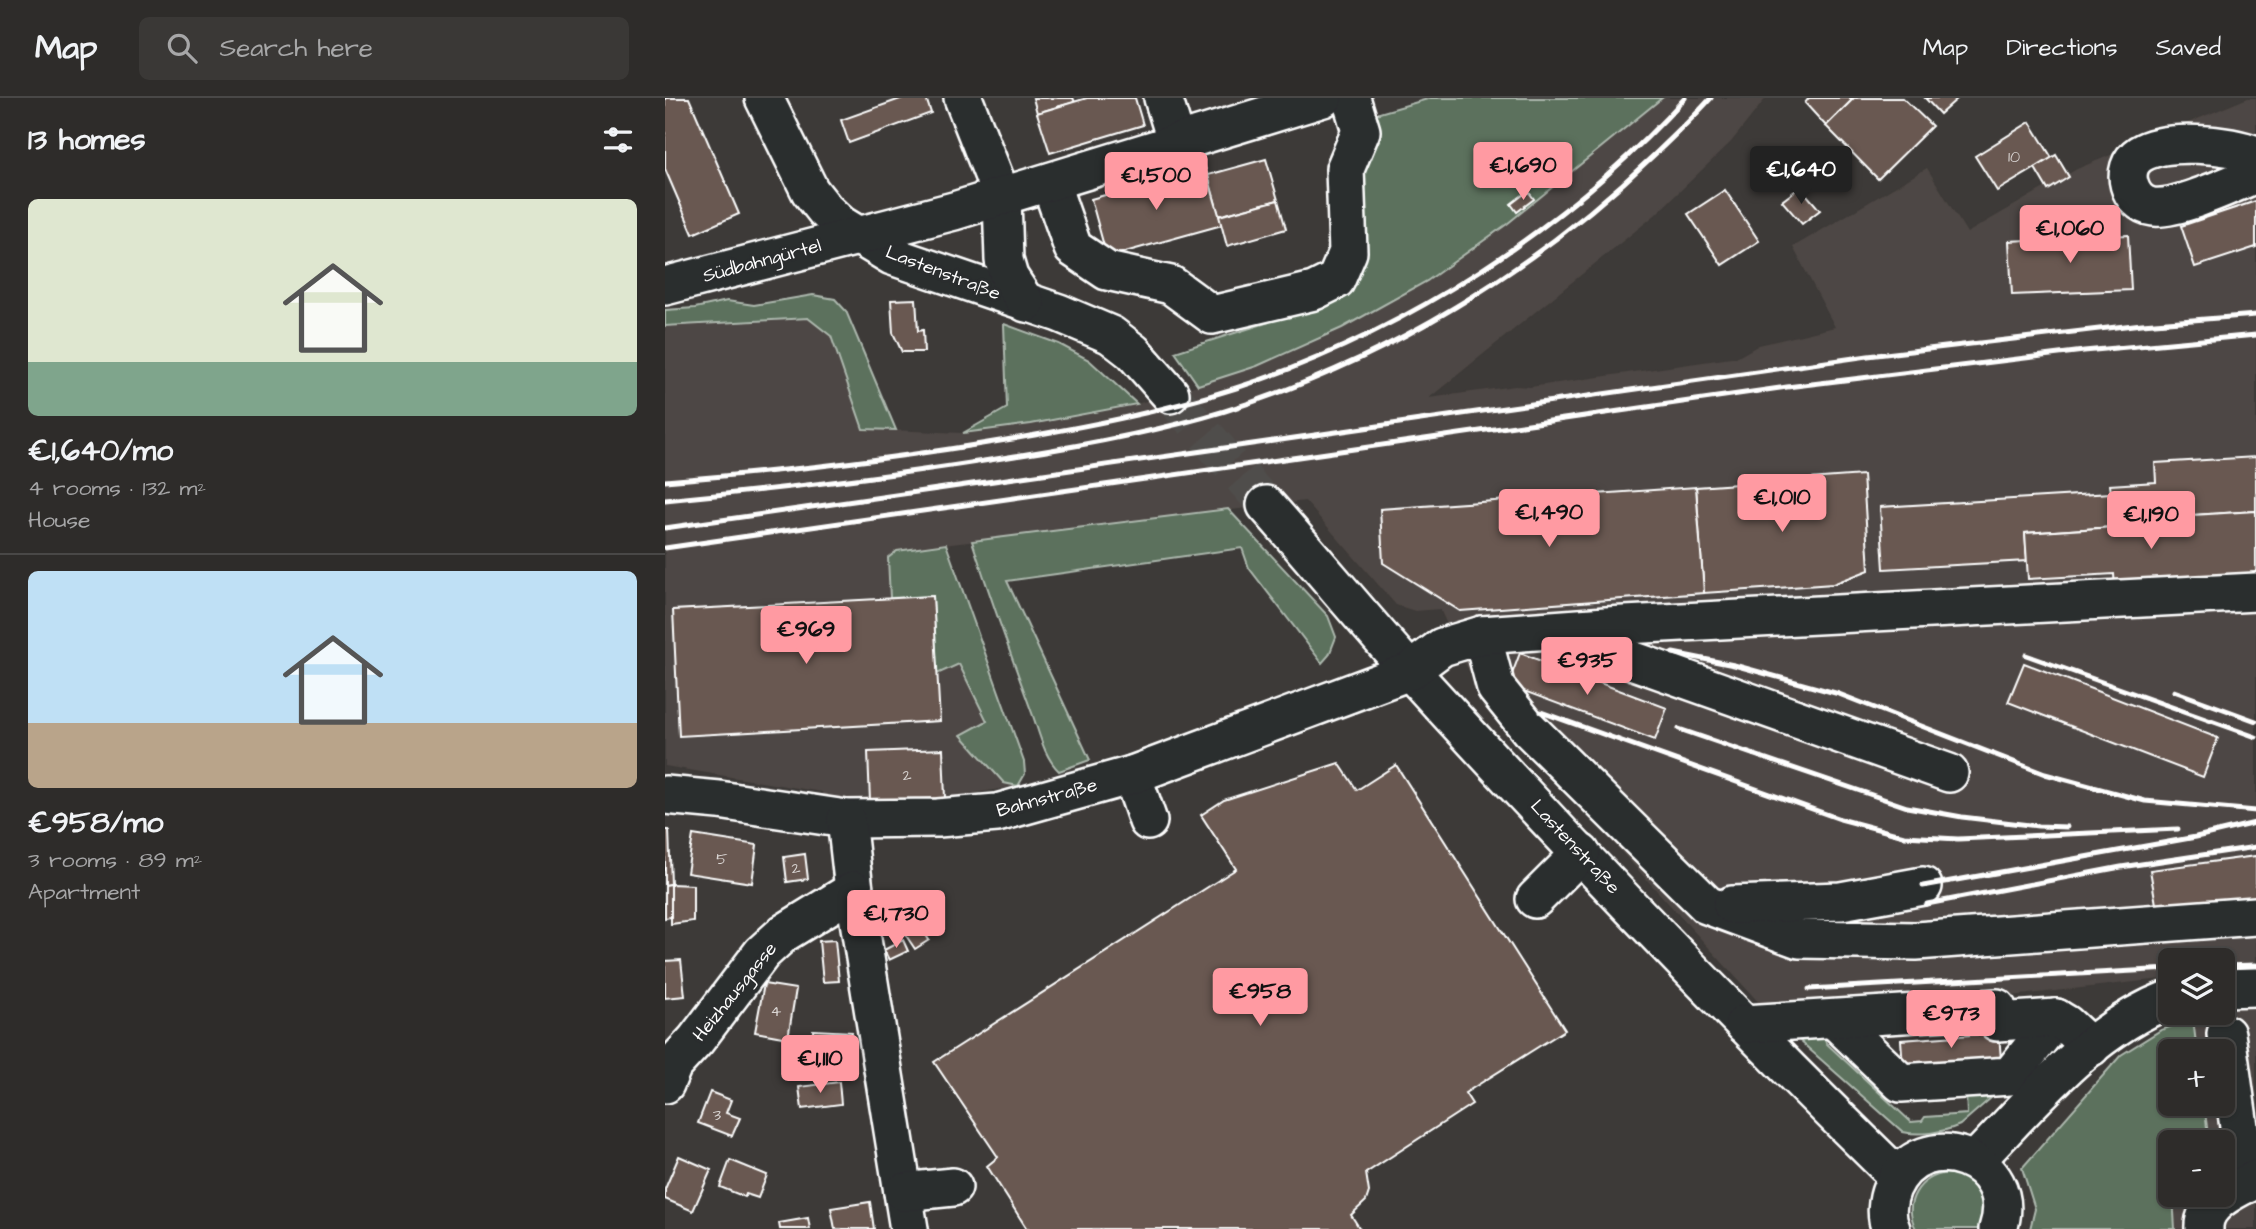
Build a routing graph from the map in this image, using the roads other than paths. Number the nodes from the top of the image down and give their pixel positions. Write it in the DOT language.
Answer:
graph roads {
  1 [pos="764,98"];
  2 [pos="963,98"];
  3 [pos="1163,98"];
  4 [pos="1323,98"];
  5 [pos="1351,98"];
  6 [pos="1177,143"];
  7 [pos="2256,155"];
  8 [pos="2256,174"];
  9 [pos="1050,182"];
  10 [pos="1002,197"];
  11 [pos="858,236"];
  12 [pos="665,286"];
  13 [pos="1026,303"];
  14 [pos="1170,394"];
  15 [pos="1266,505"];
  16 [pos="2256,592"];
  17 [pos="1549,631"];
  18 [pos="1482,635"];
  19 [pos="1411,671"];
  20 [pos="1949,773"];
  21 [pos="1132,775"];
  22 [pos="665,795"];
  23 [pos="846,819"];
  24 [pos="1148,821"];
  25 [pos="1581,853"];
  26 [pos="854,890"];
  27 [pos="1925,895"];
  28 [pos="1535,899"];
  29 [pos="1707,905"];
  30 [pos="2256,916"];
  31 [pos="2256,986"];
  32 [pos="2235,987"];
  33 [pos="2158,1004"];
  34 [pos="1834,1018"];
  35 [pos="2056,1018"];
  36 [pos="1744,1024"];
  37 [pos="2225,1034"];
  38 [pos="2091,1047"];
  39 [pos="668,1071"];
  40 [pos="1976,1160"];
  41 [pos="1898,1176"];
  42 [pos="2251,1181"];
  43 [pos="953,1187"];
  44 [pos="906,1213"];
  45 [pos="1891,1229"];
  46 [pos="1998,1229"];
  47 [pos="2204,1229"];
  1 -- 11 [label="street, Lastenstraße"];
  2 -- 10 [label="street"];
  3 -- 6 [label="street"];
  4 -- 6 [label="street, Südbahngürtel"];
  5 -- 9 [label="street"];
  6 -- 9 [label="street, Südbahngürtel"];
  7 -- 8 [label="street"];
  9 -- 10 [label="street, Südbahngürtel"];
  10 -- 11 [label="street, Südbahngürtel"];
  10 -- 13 [label="street"];
  11 -- 12 [label="street, Südbahngürtel"];
  11 -- 13 [label="street, Lastenstraße"];
  13 -- 14 [label="street, Lastenstraße"];
  15 -- 19 [label="street, Lastenstraße"];
  16 -- 17 [label="street, Bahnstraße"];
  17 -- 18 [label="street, Bahnstraße"];
  17 -- 20 [label="street"];
  18 -- 19 [label="street, Bahnstraße"];
  18 -- 29 [label="street"];
  19 -- 21 [label="street, Bahnstraße"];
  19 -- 25 [label="street, Lastenstraße"];
  21 -- 23 [label="street, Bahnstraße"];
  21 -- 24 [label="street"];
  22 -- 23 [label="street, Bahnstraße"];
  23 -- 26 [label="street"];
  25 -- 28 [label="street"];
  25 -- 36 [label="street, Lastenstraße"];
  26 -- 39 [label="street, Heizhausgasse"];
  26 -- 44 [label="street"];
  27 -- 29 [label="street"];
  29 -- 30 [label="street"];
  31 -- 32 [label="street"];
  33 -- 38 [label="street"];
  34 -- 35 [label="street"];
  34 -- 35 [label="street"];
  34 -- 36 [label="street"];
  35 -- 38 [label="street"];
  36 -- 41 [label="street, Lastenstraße"];
  37 -- 42 [label="street"];
  38 -- 40 [label="street"];
  40 -- 41 [label="street"];
  40 -- 46 [label="street"];
  41 -- 45 [label="street"];
  42 -- 47 [label="street"];
  43 -- 44 [label="street"];
}
